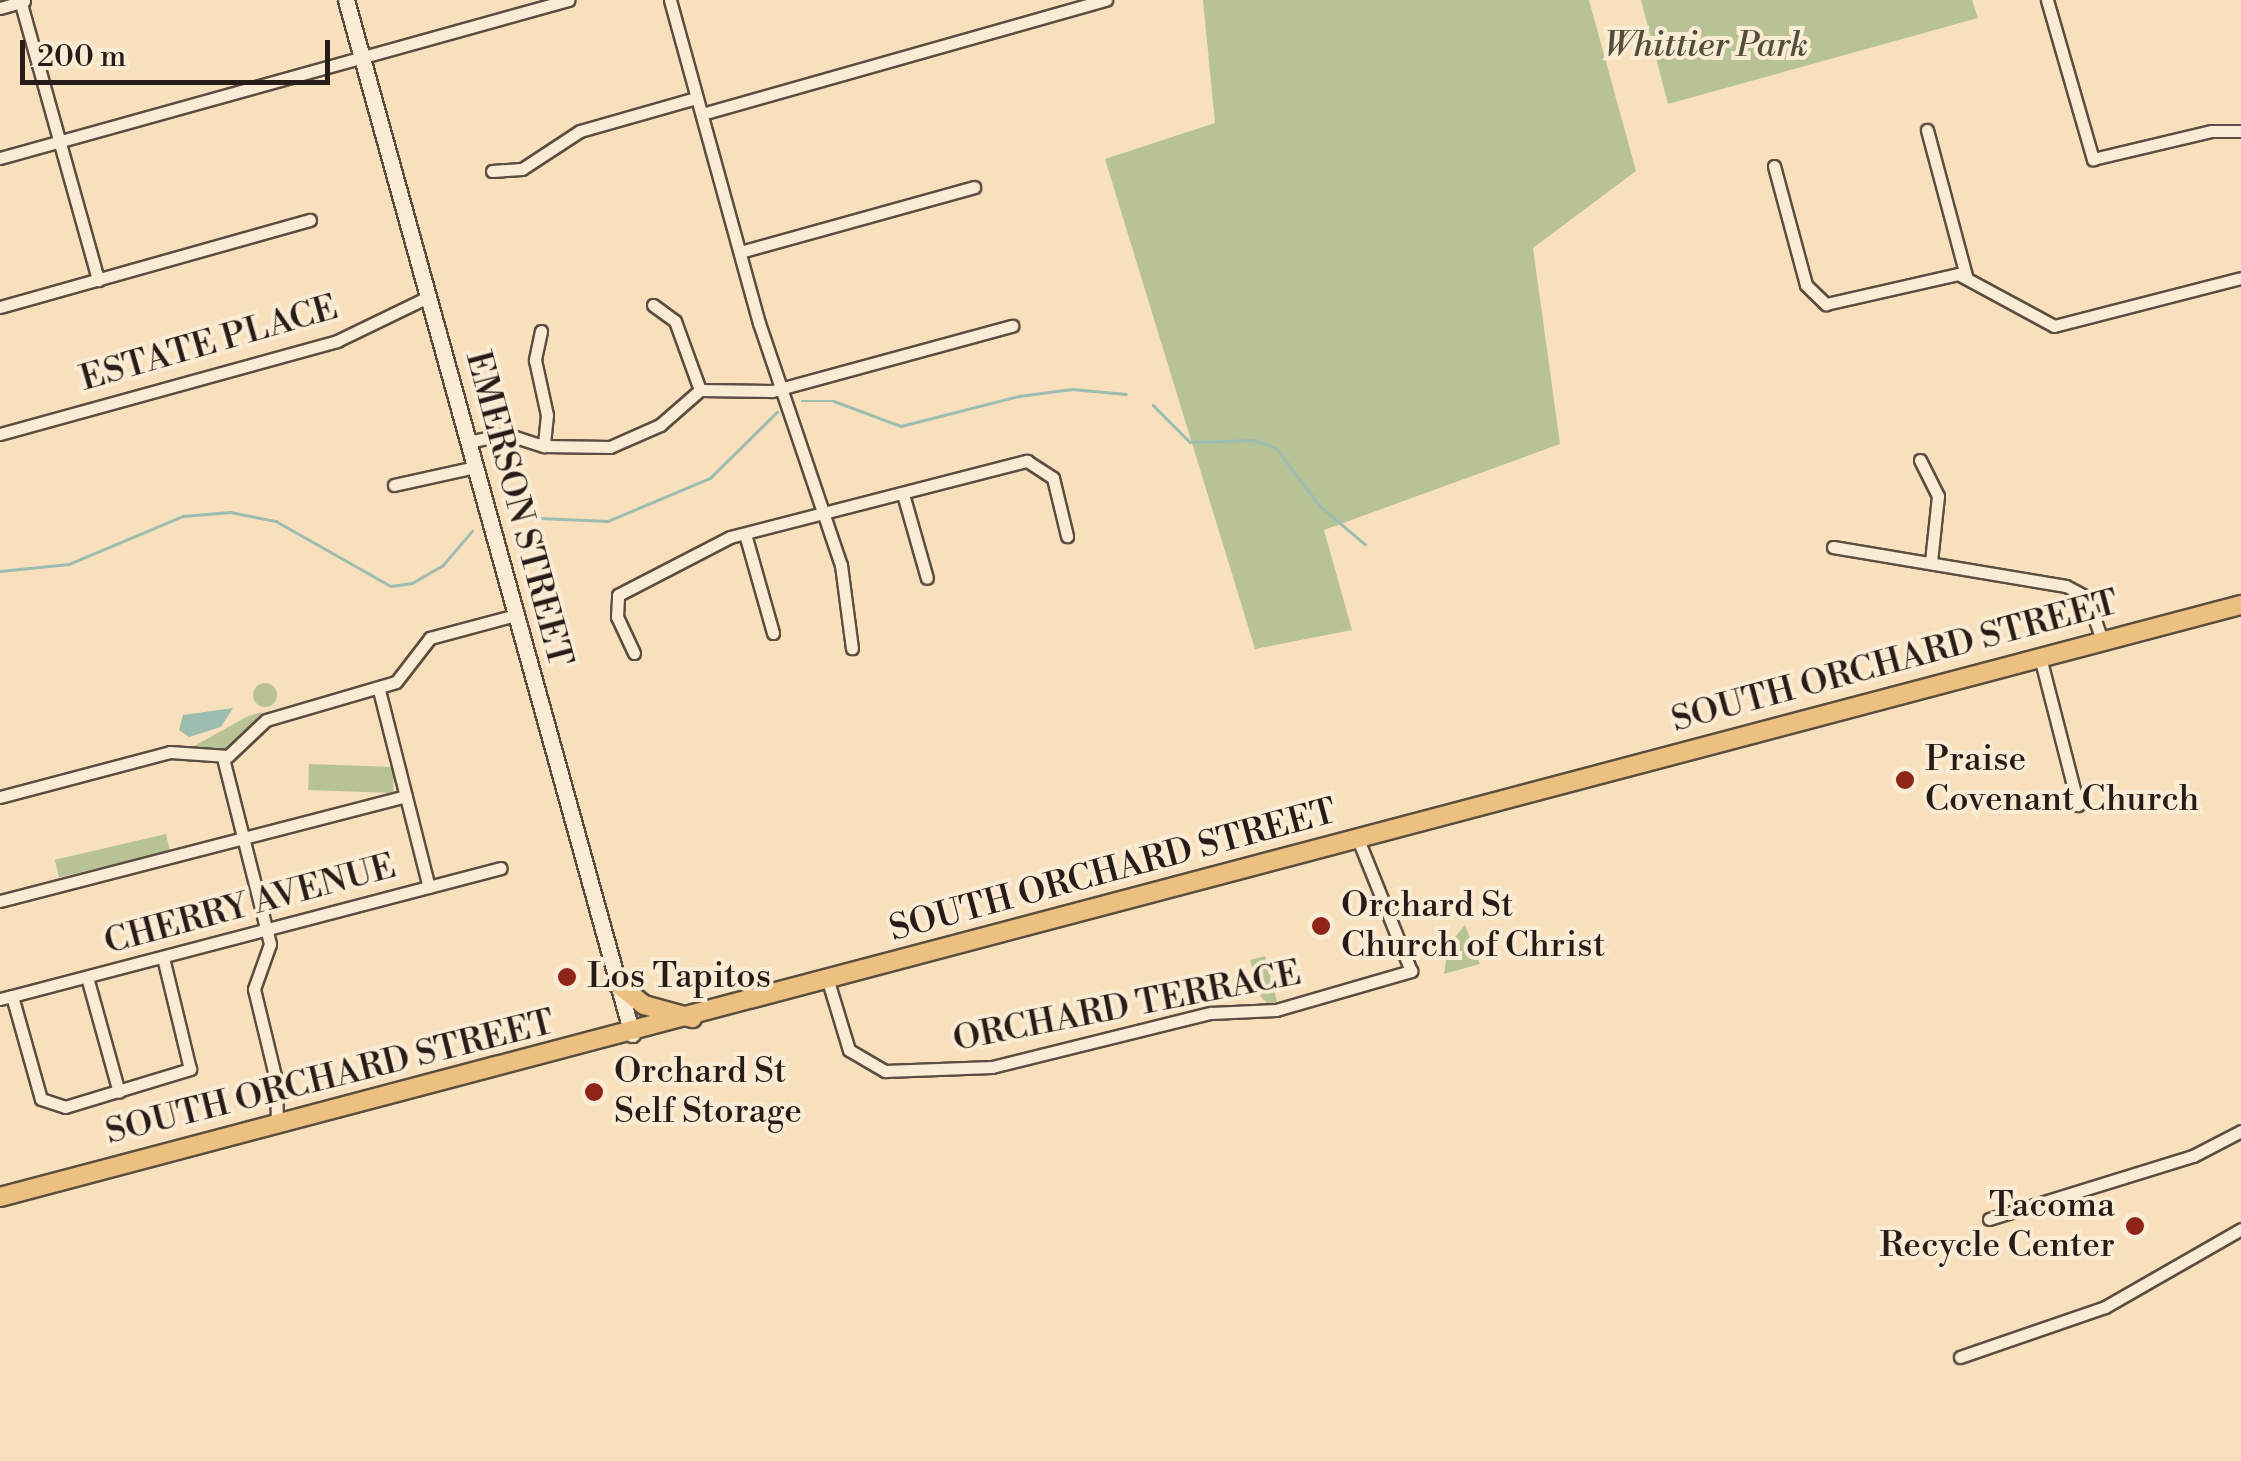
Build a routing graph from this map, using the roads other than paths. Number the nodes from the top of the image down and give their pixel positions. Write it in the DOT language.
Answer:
graph roads {
  1 [pos="346,0"];
  2 [pos="568,0"];
  3 [pos="670,0"];
  4 [pos="1106,0"];
  5 [pos="2047,0"];
  6 [pos="23,1"];
  7 [pos="0,8"];
  8 [pos="361,56"];
  9 [pos="696,98"];
  10 [pos="702,114"];
  11 [pos="1926,130"];
  12 [pos="2241,131"];
  13 [pos="59,142"];
  14 [pos="0,158"];
  15 [pos="1774,166"];
  16 [pos="492,171"];
  17 [pos="974,186"];
  18 [pos="310,220"];
  19 [pos="740,252"];
  20 [pos="1966,276"];
  21 [pos="2241,278"];
  22 [pos="98,280"];
  23 [pos="428,297"];
  24 [pos="654,305"];
  25 [pos="0,307"];
  26 [pos="1012,326"];
  27 [pos="541,331"];
  28 [pos="786,388"];
  29 [pos="700,390"];
  30 [pos="0,434"];
  31 [pos="468,442"];
  32 [pos="544,446"];
  33 [pos="1920,460"];
  34 [pos="475,467"];
  35 [pos="394,486"];
  36 [pos="903,494"];
  37 [pos="819,515"];
  38 [pos="745,534"];
  39 [pos="1067,536"];
  40 [pos="1833,547"];
  41 [pos="1931,562"];
  42 [pos="926,578"];
  43 [pos="2241,605"];
  44 [pos="516,615"];
  45 [pos="773,633"];
  46 [pos="2102,640"];
  47 [pos="852,648"];
  48 [pos="634,653"];
  49 [pos="2040,656"];
  50 [pos="379,690"];
  51 [pos="223,758"];
  52 [pos="406,796"];
  53 [pos="0,797"];
  54 [pos="2078,805"];
  55 [pos="244,837"];
  56 [pos="1358,839"];
  57 [pos="501,868"];
  58 [pos="429,887"];
  59 [pos="0,901"];
  60 [pos="266,929"];
  61 [pos="163,956"];
  62 [pos="87,977"];
  63 [pos="828,981"];
  64 [pos="618,984"];
  65 [pos="6,998"];
  66 [pos="692,1018"];
  67 [pos="632,1034"];
  68 [pos="119,1092"];
  69 [pos="276,1125"];
  70 [pos="2241,1130"];
  71 [pos="0,1197"];
  72 [pos="1988,1219"];
  73 [pos="2241,1229"];
  74 [pos="1960,1357"];
  1 -- 8 [label="main road, EMERSON STREET"];
  2 -- 8 [label="street"];
  3 -- 9 [label="street"];
  4 -- 10 [label="street"];
  5 -- 12 [label="street"];
  6 -- 7 [label="street"];
  6 -- 13 [label="street"];
  8 -- 13 [label="street"];
  8 -- 23 [label="main road, EMERSON STREET"];
  9 -- 10 [label="street"];
  9 -- 16 [label="street"];
  10 -- 19 [label="street"];
  11 -- 20 [label="street"];
  13 -- 14 [label="street"];
  13 -- 22 [label="street"];
  15 -- 20 [label="street"];
  17 -- 19 [label="street"];
  18 -- 22 [label="street"];
  19 -- 28 [label="street"];
  20 -- 21 [label="street"];
  22 -- 25 [label="street"];
  23 -- 30 [label="street, ESTATE PLACE"];
  23 -- 31 [label="main road, EMERSON STREET"];
  24 -- 29 [label="street"];
  26 -- 28 [label="street"];
  27 -- 32 [label="street"];
  28 -- 29 [label="street"];
  28 -- 37 [label="street"];
  29 -- 32 [label="street"];
  31 -- 32 [label="street"];
  31 -- 34 [label="main road, EMERSON STREET"];
  33 -- 41 [label="street"];
  34 -- 35 [label="street"];
  34 -- 44 [label="main road, EMERSON STREET"];
  36 -- 37 [label="street"];
  36 -- 39 [label="street"];
  36 -- 42 [label="street"];
  37 -- 38 [label="street"];
  37 -- 47 [label="street"];
  38 -- 45 [label="street"];
  38 -- 48 [label="street"];
  40 -- 41 [label="street"];
  41 -- 46 [label="street"];
  43 -- 46 [label="main road, SOUTH ORCHARD STREET"];
  44 -- 50 [label="street"];
  44 -- 64 [label="main road, EMERSON STREET"];
  46 -- 49 [label="main road, SOUTH ORCHARD STREET"];
  49 -- 54 [label="street"];
  49 -- 56 [label="main road, SOUTH ORCHARD STREET"];
  50 -- 51 [label="street"];
  50 -- 52 [label="street"];
  51 -- 53 [label="street"];
  51 -- 55 [label="street"];
  52 -- 55 [label="street"];
  52 -- 58 [label="street"];
  55 -- 59 [label="street"];
  55 -- 60 [label="street"];
  56 -- 63 [label="main road, SOUTH ORCHARD STREET"];
  56 -- 63 [label="street, ORCHARD TERRACE"];
  57 -- 58 [label="street, CHERRY AVENUE"];
  58 -- 60 [label="street, CHERRY AVENUE"];
  60 -- 61 [label="street, CHERRY AVENUE"];
  60 -- 69 [label="street"];
  61 -- 62 [label="street, CHERRY AVENUE"];
  61 -- 68 [label="street"];
  62 -- 65 [label="street, CHERRY AVENUE"];
  62 -- 68 [label="street"];
  63 -- 66 [label="main road, SOUTH ORCHARD STREET"];
  64 -- 66 [label="main road"];
  64 -- 67 [label="main road, EMERSON STREET"];
  65 -- 68 [label="street"];
  66 -- 67 [label="main road, SOUTH ORCHARD STREET"];
  67 -- 69 [label="main road, SOUTH ORCHARD STREET"];
  69 -- 71 [label="main road, SOUTH ORCHARD STREET"];
  70 -- 72 [label="street"];
  73 -- 74 [label="street"];
}
